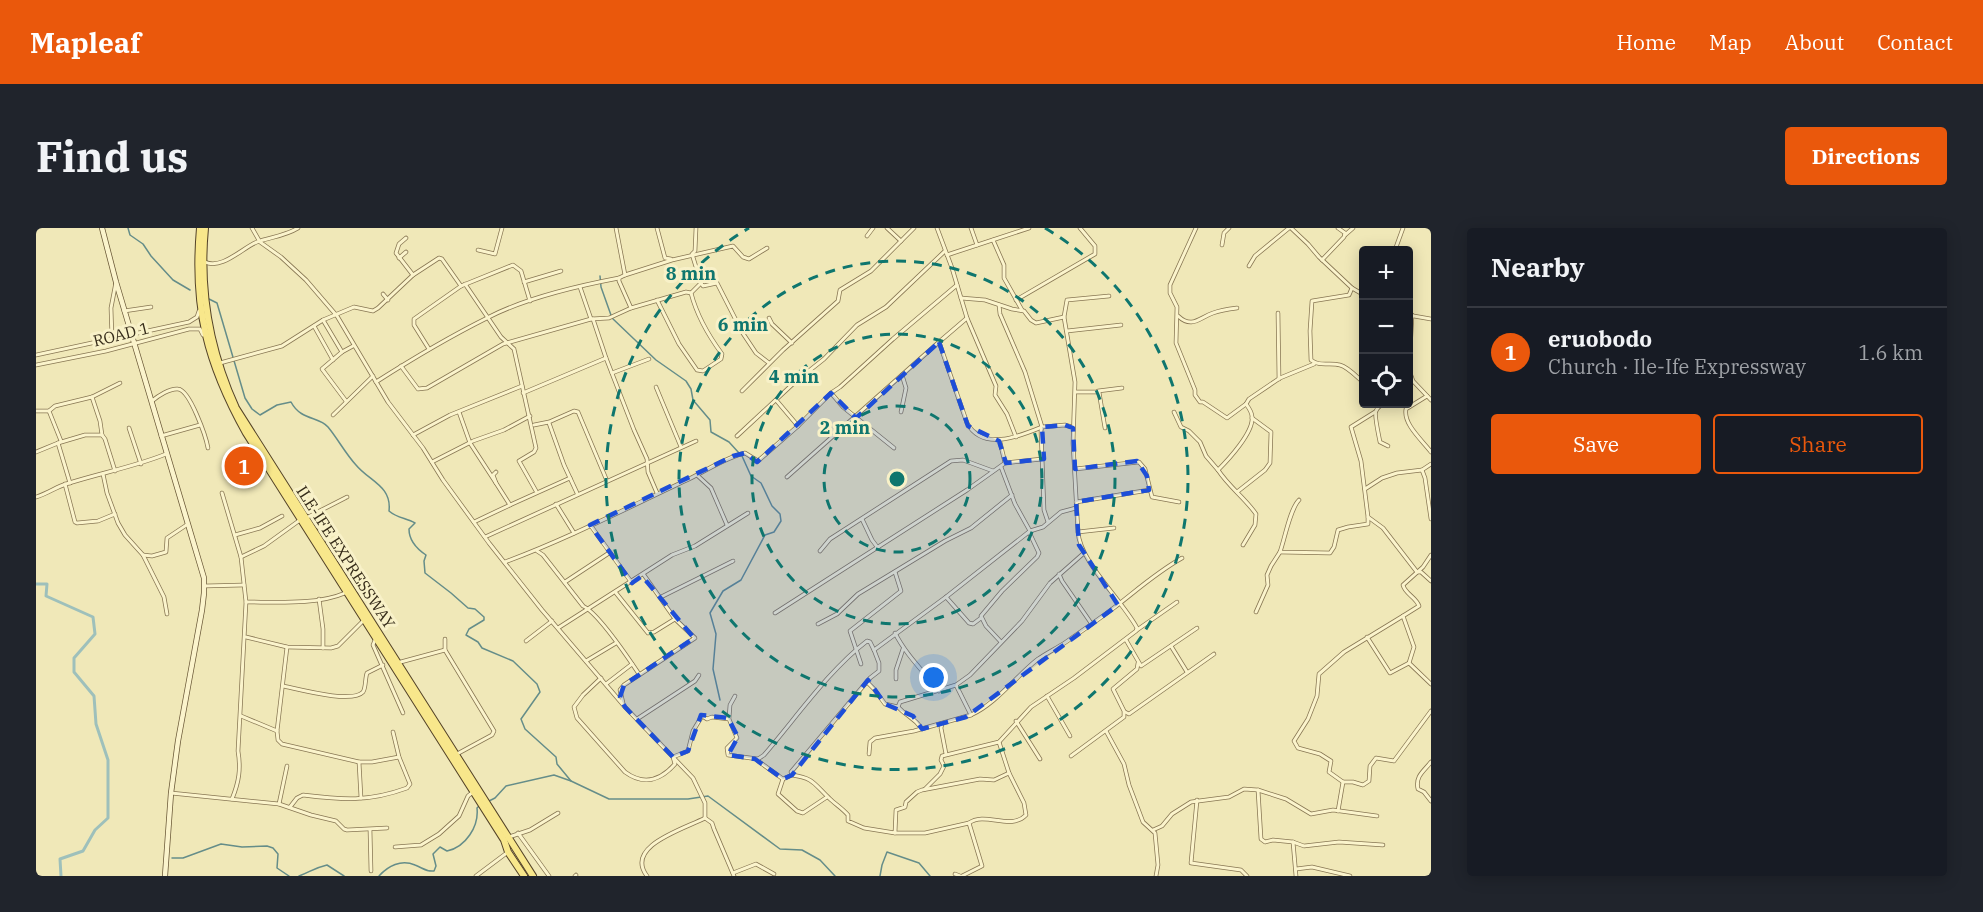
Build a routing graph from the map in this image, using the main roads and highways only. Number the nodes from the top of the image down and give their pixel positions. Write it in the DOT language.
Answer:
graph roads {
  1 [pos="102,228"];
  2 [pos="200,228"];
  3 [pos="206,228"];
  4 [pos="303,519"];
  5 [pos="334,566"];
  6 [pos="396,663"];
  7 [pos="484,804"];
  8 [pos="507,839"];
  9 [pos="165,876"];
  10 [pos="524,876"];
  11 [pos="533,876"];
  1 -- 9 [label="main road"];
  2 -- 4 [label="main road, ILE-IFE EXPRESSWAY"];
  3 -- 4 [label="main road, ILE-IFE EXPRESSWAY"];
  4 -- 5 [label="main road, ILE-IFE EXPRESSWAY"];
  5 -- 6 [label="main road, ILE-IFE EXPRESSWAY"];
  5 -- 6 [label="main road, ILE-IFE EXPRESSWAY"];
  6 -- 7 [label="main road, ILE-IFE EXPRESSWAY"];
  6 -- 7 [label="main road, ILE-IFE EXPRESSWAY"];
  7 -- 8 [label="main road, ILE-IFE EXPRESSWAY"];
  8 -- 10 [label="main road, ILE-IFE EXPRESSWAY"];
  8 -- 11 [label="main road, ILE-IFE EXPRESSWAY"];
}
